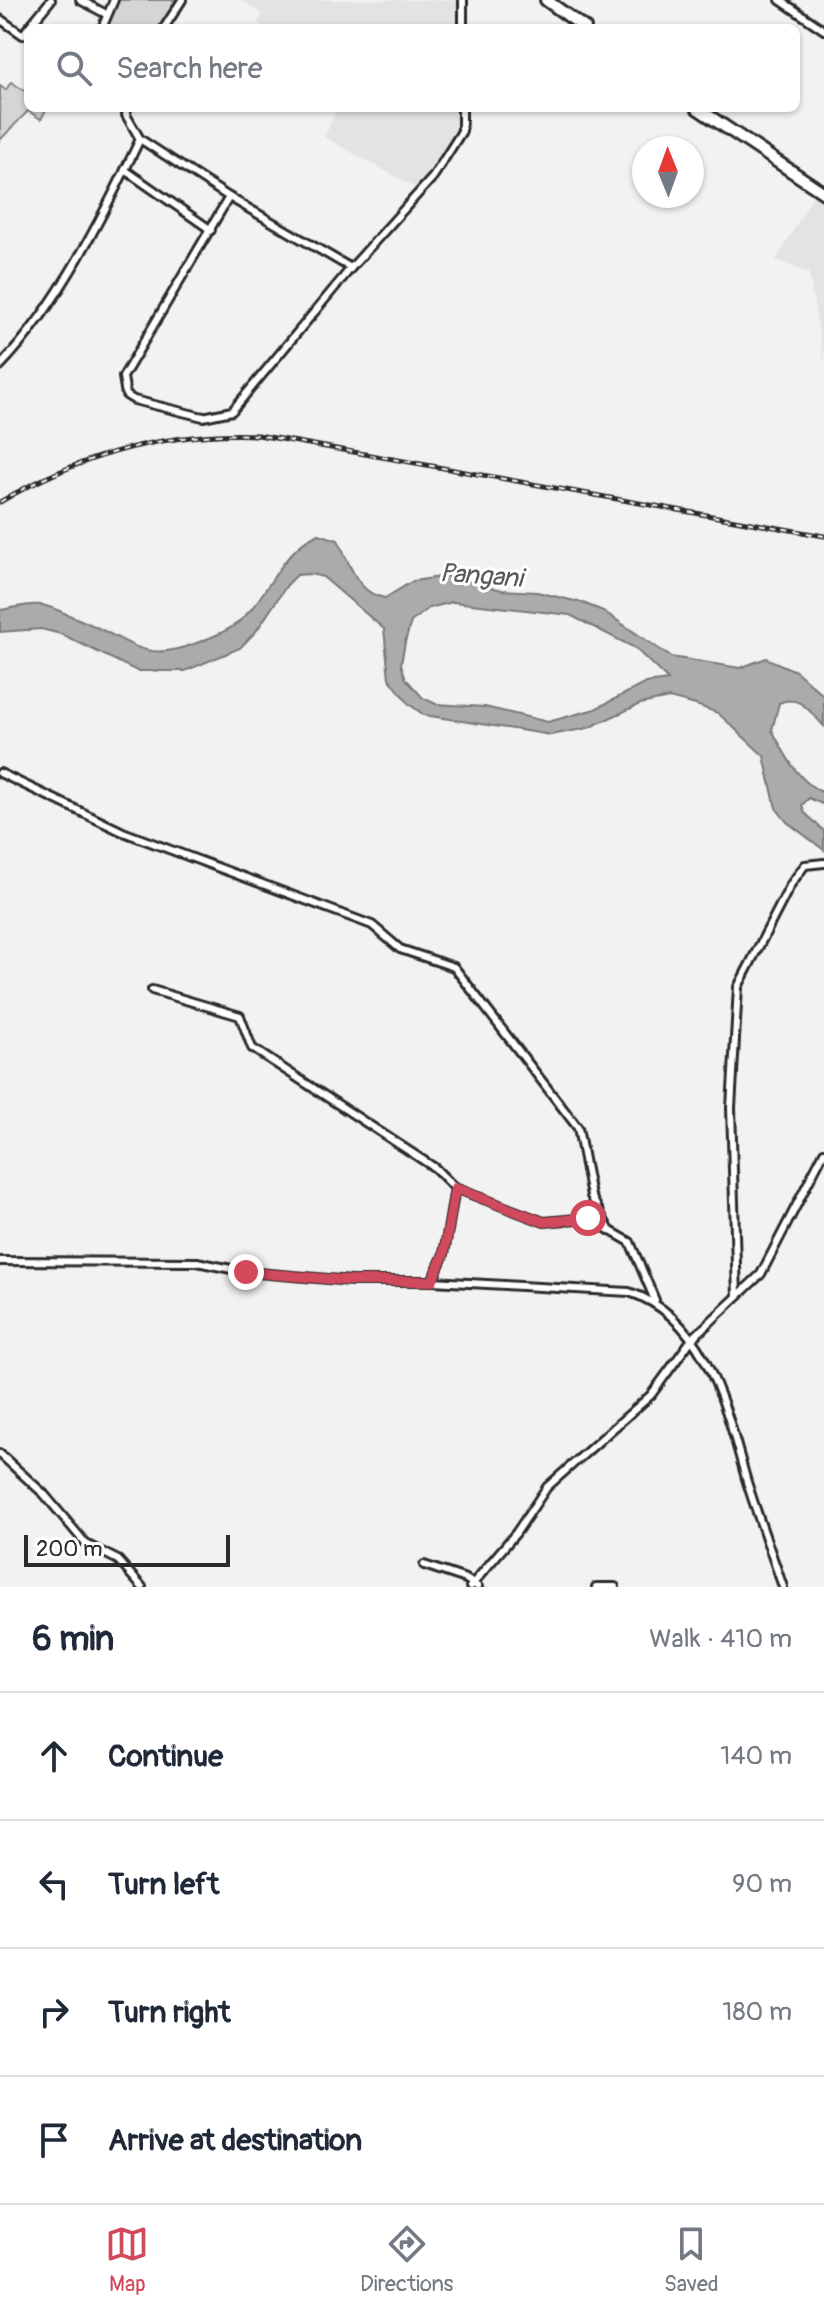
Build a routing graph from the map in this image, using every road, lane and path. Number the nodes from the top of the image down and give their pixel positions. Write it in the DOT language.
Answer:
graph roads {
  1 [pos="51,0"];
  2 [pos="80,0"];
  3 [pos="114,0"];
  4 [pos="182,0"];
  5 [pos="463,0"];
  6 [pos="546,0"];
  7 [pos="780,0"];
  8 [pos="106,14"];
  9 [pos="0,19"];
  10 [pos="31,24"];
  11 [pos="103,24"];
  12 [pos="167,24"];
  13 [pos="463,24"];
  14 [pos="579,24"];
  15 [pos="824,30"];
  16 [pos="24,34"];
  17 [pos="126,112"];
  18 [pos="462,112"];
  19 [pos="703,112"];
  20 [pos="140,139"];
  21 [pos="125,170"];
  22 [pos="824,193"];
  23 [pos="229,197"];
  24 [pos="211,230"];
  25 [pos="351,268"];
  26 [pos="0,366"];
  27 [pos="0,773"];
  28 [pos="824,863"];
  29 [pos="152,990"];
  30 [pos="824,1152"];
  31 [pos="455,1188"];
  32 [pos="610,1231"];
  33 [pos="0,1261"];
  34 [pos="432,1281"];
  35 [pos="737,1296"];
  36 [pos="655,1300"];
  37 [pos="692,1339"];
  38 [pos="0,1454"];
  39 [pos="424,1565"];
  40 [pos="474,1586"];
  41 [pos="142,1587"];
  42 [pos="596,1587"];
  43 [pos="615,1587"];
  44 [pos="783,1587"];
  1 -- 10 [label="street"];
  2 -- 8 [label="street"];
  3 -- 8 [label="street"];
  4 -- 12 [label="street"];
  5 -- 13 [label="street"];
  6 -- 14 [label="highway"];
  7 -- 15 [label="street"];
  8 -- 11 [label="street"];
  9 -- 16 [label="street"];
  17 -- 20 [label="street"];
  18 -- 25 [label="street"];
  19 -- 22 [label="highway"];
  20 -- 21 [label="street"];
  20 -- 23 [label="street"];
  21 -- 24 [label="street"];
  21 -- 26 [label="street"];
  23 -- 24 [label="street"];
  23 -- 25 [label="street"];
  24 -- 25 [label="street"];
  27 -- 32 [label="street"];
  28 -- 35 [label="street"];
  29 -- 31 [label="street"];
  30 -- 35 [label="street"];
  31 -- 32 [label="street"];
  31 -- 34 [label="street"];
  32 -- 36 [label="street"];
  33 -- 34 [label="street"];
  34 -- 36 [label="street"];
  35 -- 37 [label="street"];
  36 -- 37 [label="street"];
  37 -- 40 [label="street"];
  37 -- 44 [label="street"];
  38 -- 41 [label="street"];
  39 -- 40 [label="street"];
  42 -- 43 [label="street"];
}
